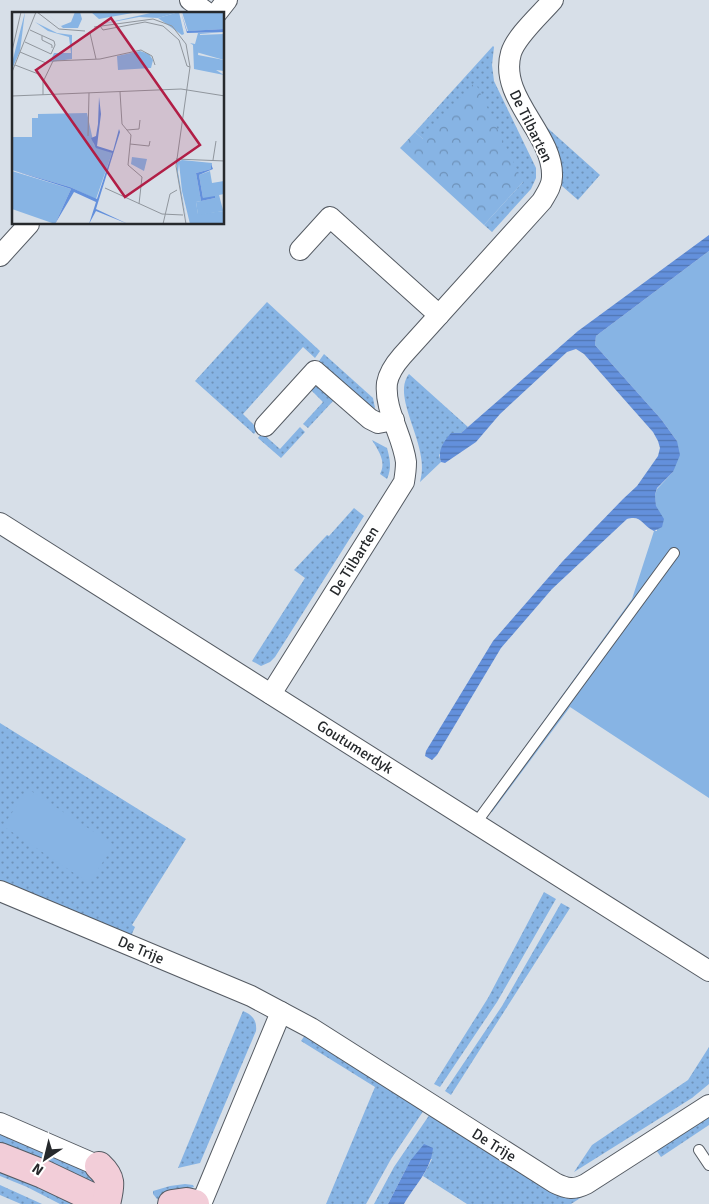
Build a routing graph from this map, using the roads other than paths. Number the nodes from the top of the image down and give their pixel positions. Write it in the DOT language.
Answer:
graph roads {
  1 [pos="190,0"];
  2 [pos="227,0"];
  3 [pos="554,0"];
  4 [pos="206,12"];
  5 [pos="218,12"];
  6 [pos="28,225"];
  7 [pos="300,250"];
  8 [pos="0,256"];
  9 [pos="439,315"];
  10 [pos="394,420"];
  11 [pos="265,426"];
  12 [pos="0,523"];
  13 [pos="674,553"];
  14 [pos="271,694"];
  15 [pos="476,823"];
  16 [pos="0,890"];
  17 [pos="709,971"];
  18 [pos="281,1012"];
  19 [pos="709,1105"];
  20 [pos="0,1123"];
  21 [pos="699,1150"];
  22 [pos="0,1157"];
  23 [pos="709,1165"];
  24 [pos="99,1166"];
  25 [pos="106,1204"];
  26 [pos="172,1204"];
  27 [pos="195,1204"];
  28 [pos="200,1204"];
  1 -- 4 [label="street"];
  2 -- 5 [label="street"];
  3 -- 9 [label="street, De Tilbarten"];
  6 -- 8 [label="street"];
  7 -- 9 [label="street"];
  9 -- 10 [label="street, De Tilbarten"];
  10 -- 11 [label="street"];
  10 -- 14 [label="street, De Tilbarten"];
  12 -- 14 [label="street, Goutumerdyk"];
  13 -- 15 [label="lane"];
  14 -- 15 [label="street, Goutumerdyk"];
  15 -- 17 [label="street, Goutumerdyk"];
  16 -- 18 [label="street, De Trije"];
  18 -- 19 [label="street, De Trije"];
  18 -- 28 [label="street"];
  20 -- 24 [label="street"];
  21 -- 23 [label="lane"];
  22 -- 25 [label="street"];
  24 -- 25 [label="street"];
  26 -- 27 [label="street"];
}
